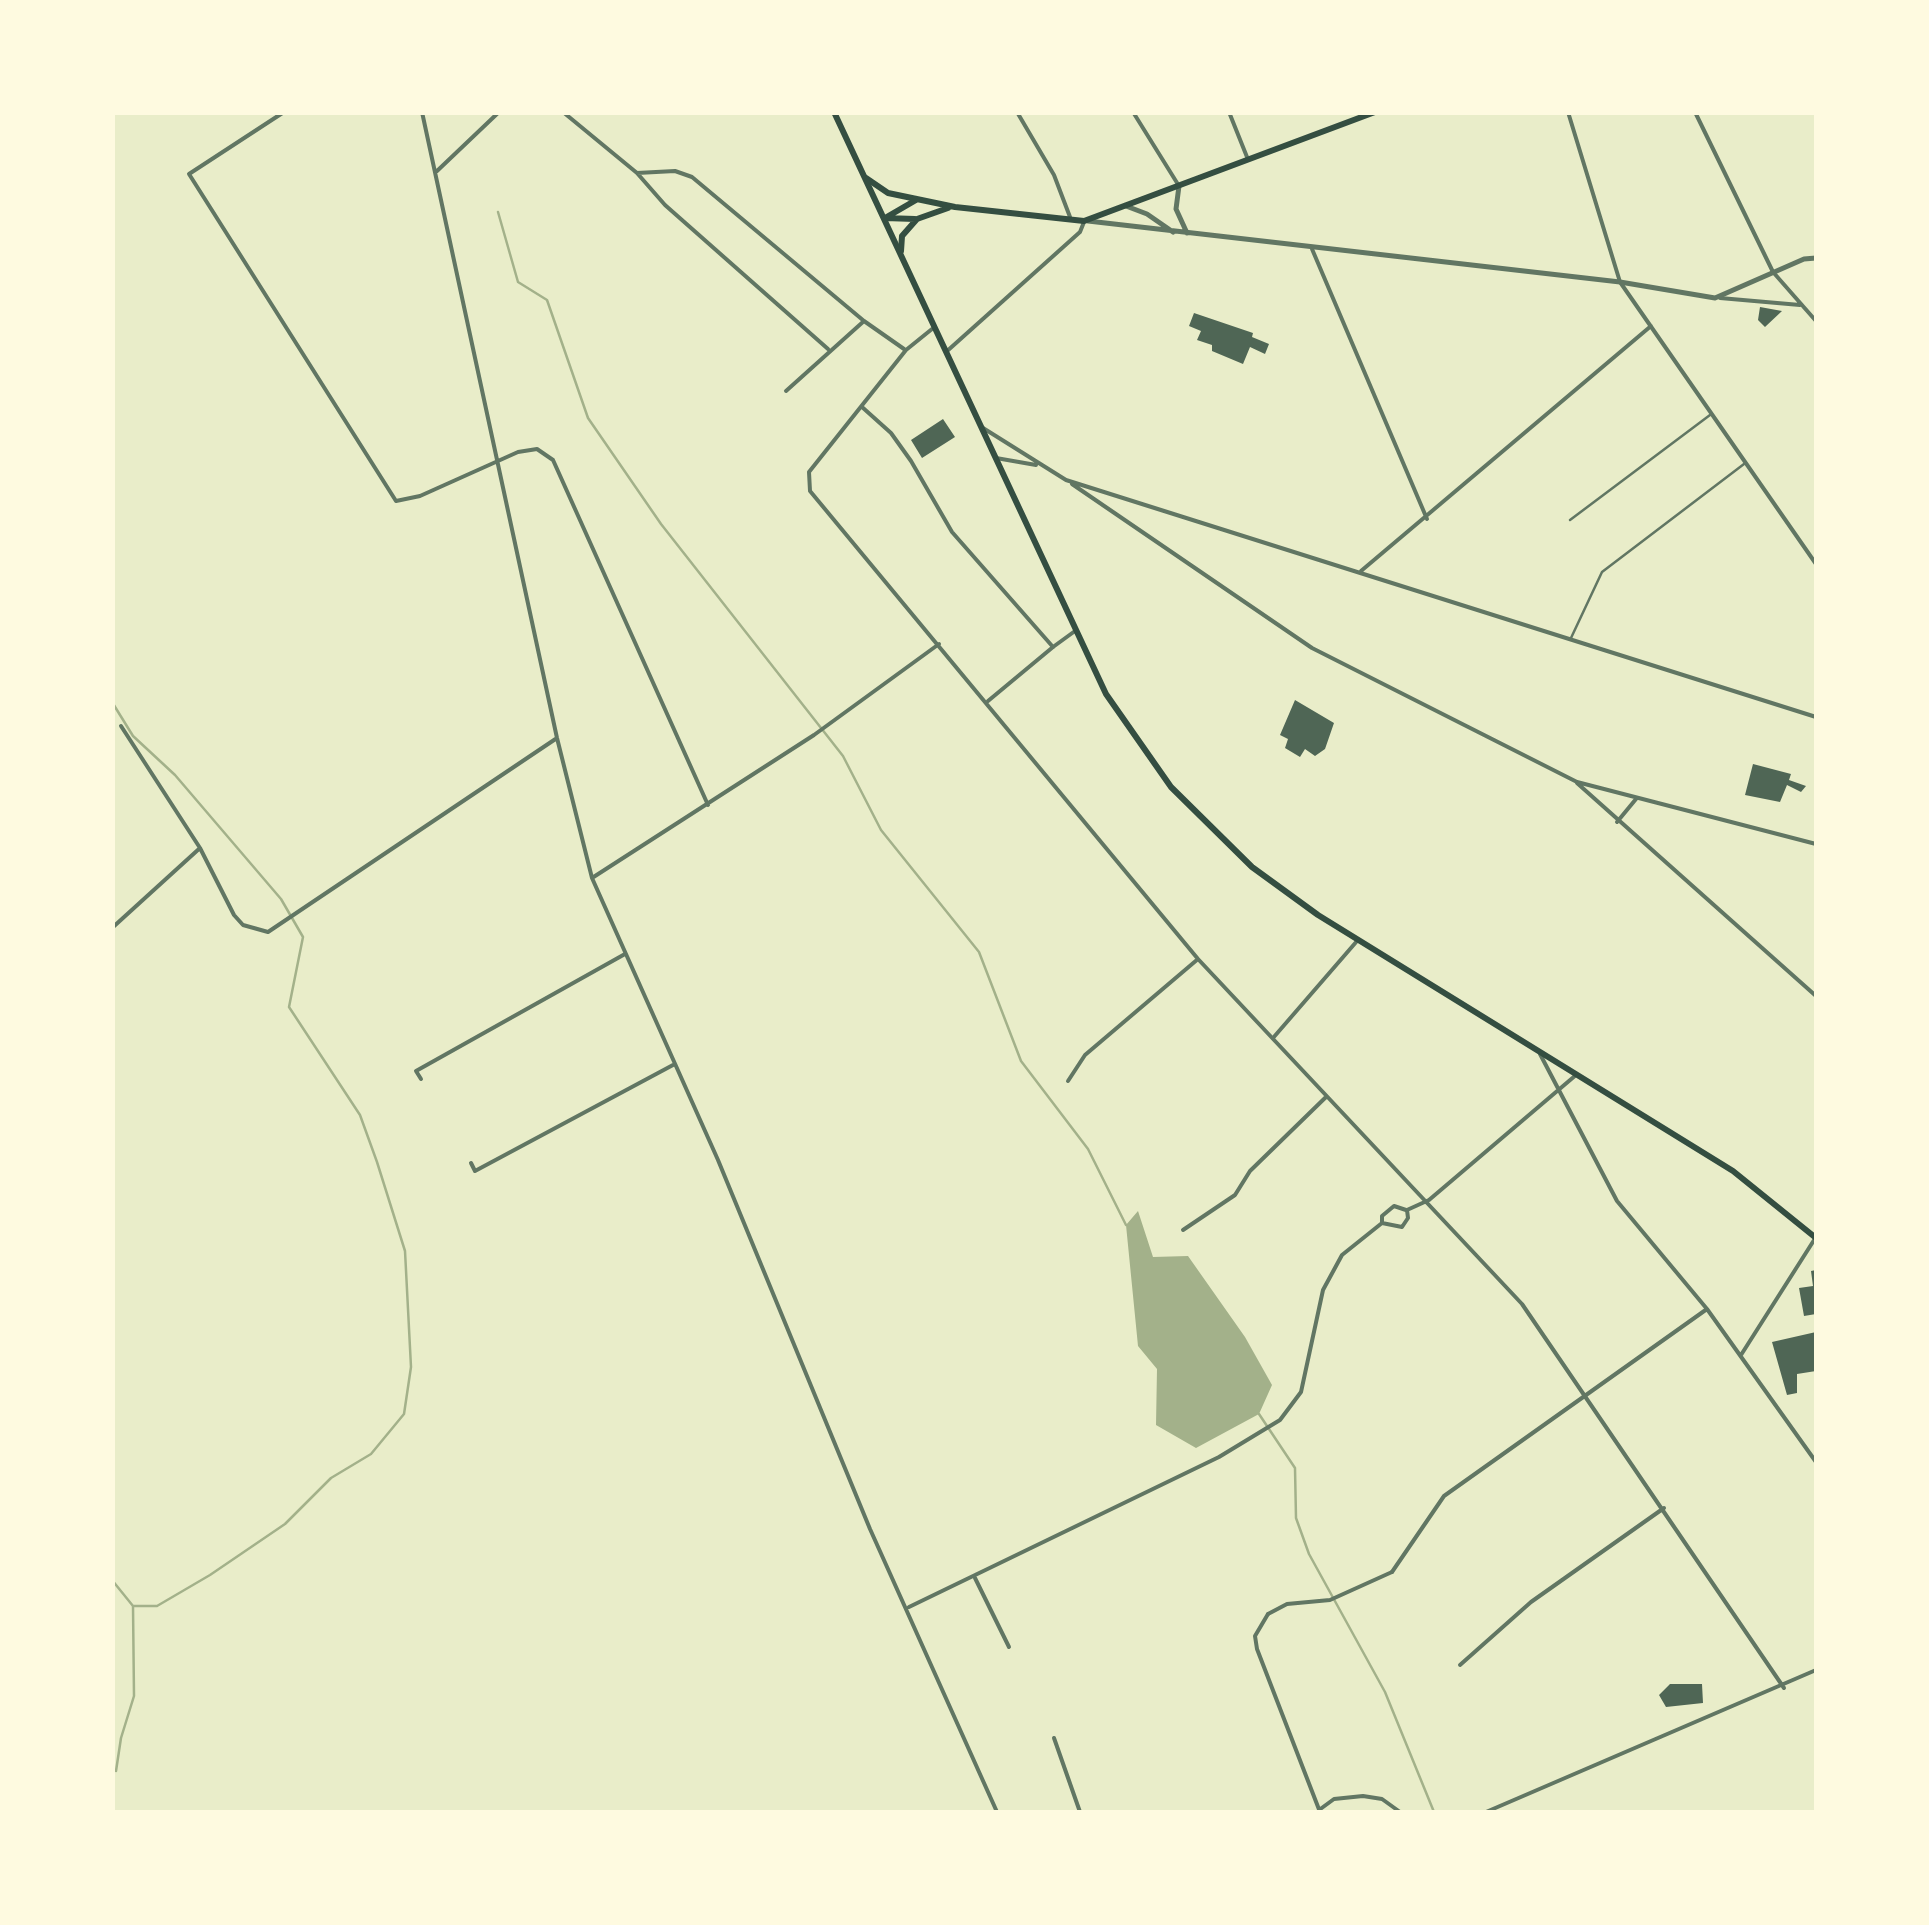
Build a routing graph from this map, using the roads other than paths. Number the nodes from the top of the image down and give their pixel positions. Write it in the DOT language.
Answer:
graph roads {
  1 [pos="284,112"];
  2 [pos="422,112"];
  3 [pos="499,112"];
  4 [pos="562,112"];
  5 [pos="834,112"];
  6 [pos="1017,112"];
  7 [pos="1133,112"];
  8 [pos="1229,112"];
  9 [pos="1375,112"];
  10 [pos="1568,112"];
  11 [pos="1696,112"];
  12 [pos="1248,162"];
  13 [pos="637,172"];
  14 [pos="436,173"];
  15 [pos="866,178"];
  16 [pos="1179,186"];
  17 [pos="917,199"];
  18 [pos="1126,206"];
  19 [pos="954,207"];
  20 [pos="885,218"];
  21 [pos="916,219"];
  22 [pos="1084,221"];
  23 [pos="1071,222"];
  24 [pos="1175,234"];
  25 [pos="1189,235"];
  26 [pos="1312,249"];
  27 [pos="901,258"];
  28 [pos="1816,258"];
  29 [pos="1773,272"];
  30 [pos="1620,282"];
  31 [pos="1715,298"];
  32 [pos="1801,306"];
  33 [pos="1816,320"];
  34 [pos="864,321"];
  35 [pos="1651,326"];
  36 [pos="934,328"];
  37 [pos="828,349"];
  38 [pos="906,350"];
  39 [pos="946,352"];
  40 [pos="786,391"];
  41 [pos="862,407"];
  42 [pos="1712,414"];
  43 [pos="982,427"];
  44 [pos="996,458"];
  45 [pos="498,460"];
  46 [pos="1745,463"];
  47 [pos="1040,465"];
  48 [pos="1066,480"];
  49 [pos="1427,519"];
  50 [pos="1570,520"];
  51 [pos="1816,564"];
  52 [pos="1359,572"];
  53 [pos="1075,630"];
  54 [pos="1571,638"];
  55 [pos="939,644"];
  56 [pos="1052,646"];
  57 [pos="988,701"];
  58 [pos="1816,718"];
  59 [pos="120,726"];
  60 [pos="557,738"];
  61 [pos="1577,782"];
  62 [pos="1636,799"];
  63 [pos="708,805"];
  64 [pos="1617,822"];
  65 [pos="1816,844"];
  66 [pos="200,848"];
  67 [pos="592,878"];
  68 [pos="112,928"];
  69 [pos="1357,941"];
  70 [pos="625,954"];
  71 [pos="1198,959"];
  72 [pos="1816,996"];
  73 [pos="1274,1038"];
  74 [pos="1540,1054"];
  75 [pos="673,1065"];
  76 [pos="1576,1075"];
  77 [pos="421,1078"];
  78 [pos="1068,1081"];
  79 [pos="1562,1090"];
  80 [pos="1326,1096"];
  81 [pos="471,1163"];
  82 [pos="1429,1200"];
  83 [pos="1407,1210"];
  84 [pos="1382,1223"];
  85 [pos="1184,1230"];
  86 [pos="1816,1237"];
  87 [pos="1707,1309"];
  88 [pos="1741,1355"];
  89 [pos="1588,1394"];
  90 [pos="1816,1462"];
  91 [pos="1664,1508"];
  92 [pos="976,1578"];
  93 [pos="907,1608"];
  94 [pos="1010,1647"];
  95 [pos="1460,1665"];
  96 [pos="1816,1670"];
  97 [pos="1784,1688"];
  98 [pos="1054,1738"];
  99 [pos="1319,1811"];
  100 [pos="998,1812"];
  101 [pos="1080,1812"];
  102 [pos="1310,1812"];
  103 [pos="1400,1812"];
  104 [pos="1486,1812"];
  1 -- 45 [label="street"];
  2 -- 14 [label="street"];
  3 -- 14 [label="street"];
  4 -- 13 [label="street"];
  5 -- 15 [label="main road"];
  6 -- 23 [label="street"];
  7 -- 16 [label="street"];
  8 -- 12 [label="street"];
  9 -- 12 [label="main road"];
  10 -- 30 [label="street"];
  11 -- 29 [label="street"];
  12 -- 16 [label="main road"];
  13 -- 34 [label="street"];
  13 -- 37 [label="street"];
  14 -- 45 [label="street"];
  15 -- 17 [label="main road"];
  15 -- 20 [label="main road"];
  16 -- 18 [label="main road"];
  16 -- 25 [label="street"];
  17 -- 19 [label="main road"];
  17 -- 20 [label="main road"];
  18 -- 22 [label="main road"];
  18 -- 24 [label="street"];
  19 -- 21 [label="main road"];
  19 -- 23 [label="main road"];
  20 -- 21 [label="main road"];
  20 -- 27 [label="main road"];
  21 -- 27 [label="main road"];
  22 -- 23 [label="main road"];
  22 -- 24 [label="street"];
  22 -- 39 [label="street"];
  24 -- 25 [label="street"];
  25 -- 26 [label="street"];
  26 -- 30 [label="street"];
  26 -- 49 [label="street"];
  27 -- 36 [label="main road"];
  28 -- 29 [label="street"];
  29 -- 31 [label="street"];
  29 -- 32 [label="street"];
  30 -- 31 [label="street"];
  30 -- 35 [label="street"];
  31 -- 32 [label="street"];
  32 -- 33 [label="street"];
  34 -- 37 [label="street"];
  34 -- 38 [label="street"];
  35 -- 42 [label="street"];
  35 -- 49 [label="street"];
  36 -- 38 [label="street"];
  36 -- 39 [label="main road"];
  37 -- 40 [label="street"];
  38 -- 41 [label="street"];
  39 -- 43 [label="main road"];
  41 -- 55 [label="street"];
  41 -- 56 [label="street"];
  42 -- 46 [label="street"];
  42 -- 50 [label="lane"];
  43 -- 44 [label="main road"];
  43 -- 47 [label="street"];
  44 -- 47 [label="street"];
  44 -- 53 [label="main road"];
  45 -- 60 [label="street"];
  45 -- 63 [label="street"];
  46 -- 51 [label="street"];
  46 -- 54 [label="lane"];
  47 -- 48 [label="street"];
  48 -- 52 [label="street"];
  48 -- 61 [label="street"];
  49 -- 52 [label="street"];
  52 -- 54 [label="street"];
  53 -- 56 [label="street"];
  53 -- 69 [label="main road"];
  54 -- 58 [label="street"];
  55 -- 57 [label="street"];
  55 -- 63 [label="street"];
  56 -- 57 [label="street"];
  57 -- 71 [label="street"];
  59 -- 66 [label="street"];
  60 -- 66 [label="street"];
  60 -- 67 [label="street"];
  61 -- 62 [label="street"];
  61 -- 64 [label="street"];
  62 -- 64 [label="street"];
  62 -- 65 [label="street"];
  63 -- 67 [label="street"];
  64 -- 72 [label="street"];
  66 -- 68 [label="street"];
  67 -- 70 [label="street"];
  69 -- 73 [label="street"];
  69 -- 74 [label="main road"];
  70 -- 75 [label="street"];
  70 -- 77 [label="street"];
  71 -- 73 [label="street"];
  71 -- 78 [label="street"];
  73 -- 80 [label="street"];
  74 -- 76 [label="main road"];
  74 -- 79 [label="street"];
  75 -- 81 [label="street"];
  75 -- 93 [label="street"];
  76 -- 79 [label="street"];
  76 -- 86 [label="main road"];
  79 -- 82 [label="street"];
  79 -- 87 [label="street"];
  80 -- 82 [label="street"];
  80 -- 85 [label="street"];
  82 -- 83 [label="street"];
  82 -- 89 [label="street"];
  83 -- 84 [label="street"];
  83 -- 84 [label="street"];
  84 -- 92 [label="street"];
  86 -- 88 [label="street"];
  87 -- 88 [label="street"];
  87 -- 89 [label="street"];
  88 -- 90 [label="street"];
  89 -- 91 [label="street"];
  89 -- 99 [label="street"];
  91 -- 95 [label="street"];
  91 -- 97 [label="street"];
  92 -- 93 [label="street"];
  92 -- 94 [label="street"];
  93 -- 100 [label="street"];
  96 -- 97 [label="street"];
  97 -- 104 [label="street"];
  98 -- 101 [label="street"];
  99 -- 102 [label="street"];
  99 -- 103 [label="street"];
}
